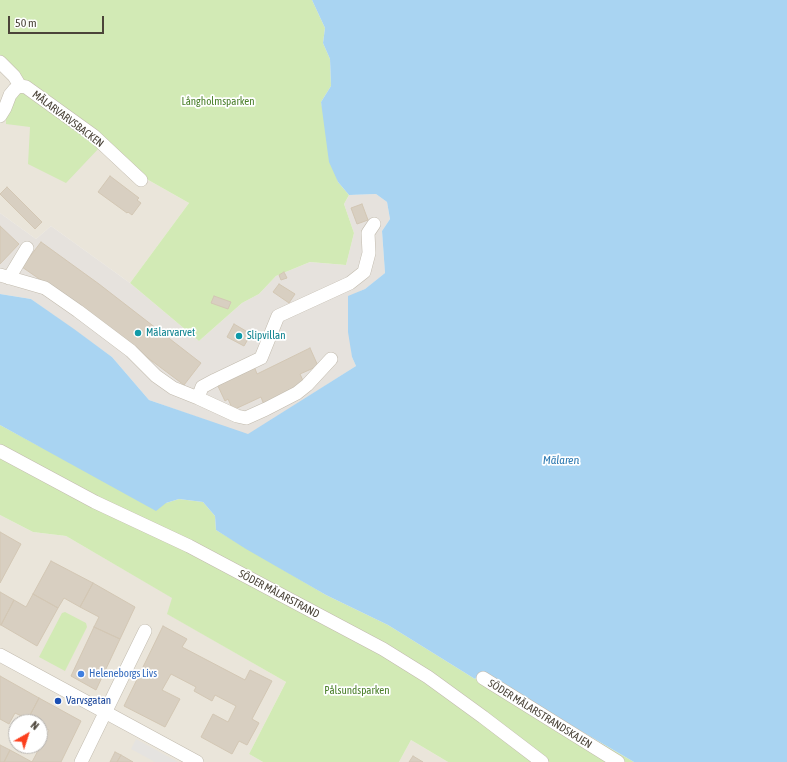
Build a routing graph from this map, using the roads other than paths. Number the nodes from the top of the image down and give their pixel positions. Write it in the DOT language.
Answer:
graph roads {
  1 [pos="0,62"];
  2 [pos="20,86"];
  3 [pos="0,116"];
  4 [pos="140,180"];
  5 [pos="374,224"];
  6 [pos="27,248"];
  7 [pos="5,276"];
  8 [pos="331,359"];
  9 [pos="198,398"];
  10 [pos="0,451"];
  11 [pos="145,631"];
  12 [pos="0,655"];
  13 [pos="483,678"];
  14 [pos="105,712"];
  15 [pos="81,762"];
  16 [pos="197,762"];
  17 [pos="542,762"];
  18 [pos="618,762"];
  1 -- 2 [label="street"];
  2 -- 3 [label="street, MÄLARVARVSBACKEN"];
  2 -- 4 [label="street, MÄLARVARVSBACKEN"];
  5 -- 9 [label="street"];
  6 -- 7 [label="street"];
  7 -- 9 [label="street"];
  8 -- 9 [label="street"];
  10 -- 17 [label="street, SÖDER MÄLARSTRAND"];
  11 -- 14 [label="street"];
  12 -- 14 [label="street"];
  13 -- 18 [label="street, SÖDER MÄLARSTRANDSKAJEN"];
  14 -- 15 [label="street"];
  14 -- 16 [label="street"];
}
